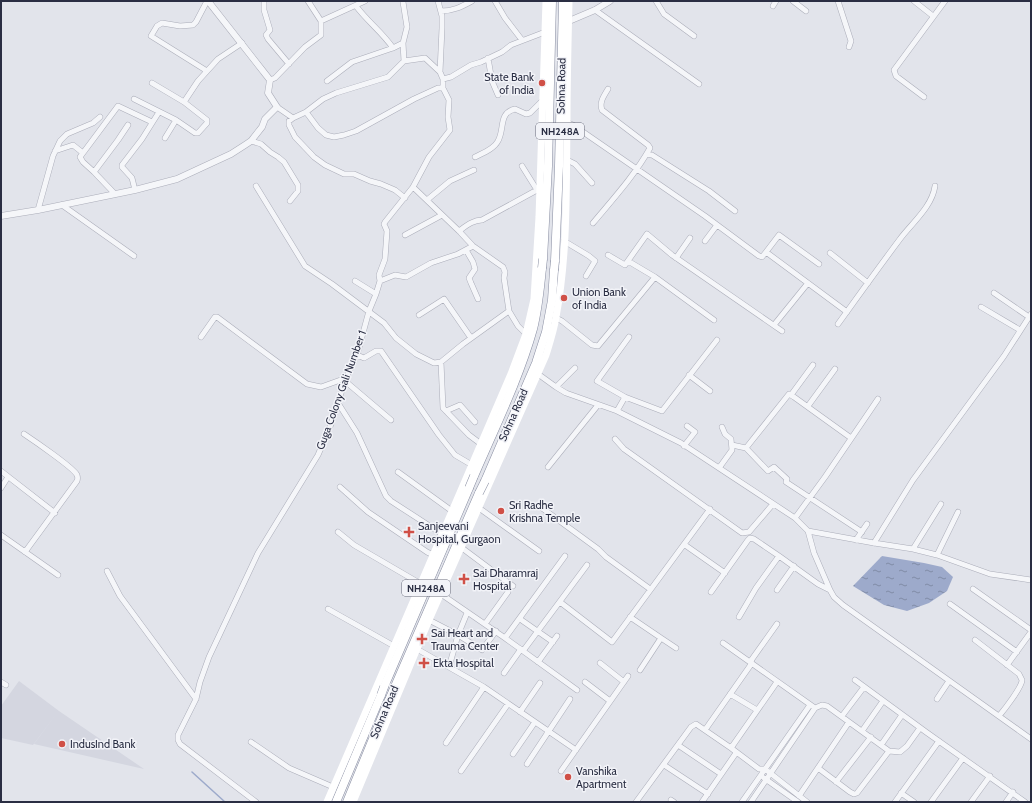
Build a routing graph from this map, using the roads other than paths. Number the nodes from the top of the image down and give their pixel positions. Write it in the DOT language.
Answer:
graph roads {
  1 [pos="208,1"];
  2 [pos="264,1"];
  3 [pos="308,1"];
  4 [pos="365,1"];
  5 [pos="438,1"];
  6 [pos="472,1"];
  7 [pos="495,1"];
  8 [pos="546,1"];
  9 [pos="552,1"];
  10 [pos="563,1"];
  11 [pos="569,1"];
  12 [pos="610,1"];
  13 [pos="656,1"];
  14 [pos="793,1"];
  15 [pos="838,1"];
  16 [pos="914,1"];
  17 [pos="945,1"];
  18 [pos="403,2"];
  19 [pos="356,6"];
  20 [pos="595,10"];
  21 [pos="806,10"];
  22 [pos="441,11"];
  23 [pos="933,16"];
  24 [pos="321,21"];
  25 [pos="569,21"];
  26 [pos="545,32"];
  27 [pos="694,36"];
  28 [pos="522,40"];
  29 [pos="242,43"];
  30 [pos="403,43"];
  31 [pos="849,47"];
  32 [pos="393,48"];
  33 [pos="488,58"];
  34 [pos="404,60"];
  35 [pos="289,64"];
  36 [pos="207,71"];
  37 [pos="440,72"];
  38 [pos="443,79"];
  39 [pos="270,80"];
  40 [pos="327,81"];
  41 [pos="152,82"];
  42 [pos="699,84"];
  43 [pos="443,88"];
  44 [pos="608,89"];
  45 [pos="498,95"];
  46 [pos="924,96"];
  47 [pos="134,99"];
  48 [pos="543,100"];
  49 [pos="184,102"];
  50 [pos="277,107"];
  51 [pos="159,112"];
  52 [pos="306,112"];
  53 [pos="100,117"];
  54 [pos="293,118"];
  55 [pos="176,120"];
  56 [pos="152,122"];
  57 [pos="566,122"];
  58 [pos="128,125"];
  59 [pos="165,138"];
  60 [pos="252,141"];
  61 [pos="55,151"];
  62 [pos="83,152"];
  63 [pos="647,154"];
  64 [pos="475,157"];
  65 [pos="567,160"];
  66 [pos="522,166"];
  67 [pos="637,168"];
  68 [pos="474,170"];
  69 [pos="94,172"];
  70 [pos="592,183"];
  71 [pos="256,186"];
  72 [pos="935,186"];
  73 [pos="413,188"];
  74 [pos="135,190"];
  75 [pos="539,190"];
  76 [pos="115,194"];
  77 [pos="405,198"];
  78 [pos="427,200"];
  79 [pos="290,201"];
  80 [pos="62,205"];
  81 [pos="38,210"];
  82 [pos="735,211"];
  83 [pos="442,214"];
  84 [pos="1,216"];
  85 [pos="593,223"];
  86 [pos="717,225"];
  87 [pos="460,231"];
  88 [pos="405,235"];
  89 [pos="690,238"];
  90 [pos="564,241"];
  91 [pos="705,241"];
  92 [pos="473,246"];
  93 [pos="466,250"];
  94 [pos="766,252"];
  95 [pos="830,253"];
  96 [pos="608,255"];
  97 [pos="134,256"];
  98 [pos="676,258"];
  99 [pos="628,261"];
  100 [pos="541,264"];
  101 [pos="818,264"];
  102 [pos="562,266"];
  103 [pos="586,276"];
  104 [pos="655,277"];
  105 [pos="355,281"];
  106 [pos="380,281"];
  107 [pos="808,282"];
  108 [pos="868,283"];
  109 [pos="994,293"];
  110 [pos="376,294"];
  111 [pos="478,299"];
  112 [pos="981,307"];
  113 [pos="369,311"];
  114 [pos="509,311"];
  115 [pos="847,312"];
  116 [pos="419,315"];
  117 [pos="1030,315"];
  118 [pos="556,318"];
  119 [pos="714,320"];
  120 [pos="838,324"];
  121 [pos="774,325"];
  122 [pos="1020,330"];
  123 [pos="782,331"];
  124 [pos="526,334"];
  125 [pos="629,337"];
  126 [pos="201,338"];
  127 [pos="472,338"];
  128 [pos="717,340"];
  129 [pos="357,355"];
  130 [pos="441,362"];
  131 [pos="813,365"];
  132 [pos="575,368"];
  133 [pos="835,369"];
  134 [pos="538,374"];
  135 [pos="689,376"];
  136 [pos="346,380"];
  137 [pos="556,387"];
  138 [pos="710,391"];
  139 [pos="791,395"];
  140 [pos="625,397"];
  141 [pos="878,398"];
  142 [pos="338,403"];
  143 [pos="598,405"];
  144 [pos="808,406"];
  145 [pos="446,411"];
  146 [pos="617,411"];
  147 [pos="391,420"];
  148 [pos="475,422"];
  149 [pos="687,426"];
  150 [pos="722,427"];
  151 [pos="24,434"];
  152 [pos="850,438"];
  153 [pos="615,439"];
  154 [pos="481,444"];
  155 [pos="732,445"];
  156 [pos="684,446"];
  157 [pos="746,448"];
  158 [pos="472,465"];
  159 [pos="548,467"];
  160 [pos="719,468"];
  161 [pos="398,472"];
  162 [pos="1,473"];
  163 [pos="8,477"];
  164 [pos="466,480"];
  165 [pos="340,487"];
  166 [pos="1,488"];
  167 [pos="488,489"];
  168 [pos="811,497"];
  169 [pos="773,504"];
  170 [pos="942,504"];
  171 [pos="479,508"];
  172 [pos="542,508"];
  173 [pos="710,509"];
  174 [pos="452,512"];
  175 [pos="958,512"];
  176 [pos="55,513"];
  177 [pos="795,518"];
  178 [pos="867,524"];
  179 [pos="808,531"];
  180 [pos="338,532"];
  181 [pos="862,532"];
  182 [pos="442,534"];
  183 [pos="1,535"];
  184 [pos="856,540"];
  185 [pos="874,543"];
  186 [pos="684,545"];
  187 [pos="462,548"];
  188 [pos="914,549"];
  189 [pos="539,551"];
  190 [pos="25,552"];
  191 [pos="433,555"];
  192 [pos="937,555"];
  193 [pos="565,556"];
  194 [pos="779,556"];
  195 [pos="587,565"];
  196 [pos="794,566"];
  197 [pos="107,571"];
  198 [pos="725,573"];
  199 [pos="58,575"];
  200 [pos="1031,580"];
  201 [pos="421,584"];
  202 [pos="513,586"];
  203 [pos="650,589"];
  204 [pos="973,589"];
  205 [pos="777,590"];
  206 [pos="830,590"];
  207 [pos="508,592"];
  208 [pos="711,592"];
  209 [pos="442,594"];
  210 [pos="560,602"];
  211 [pos="950,604"];
  212 [pos="328,608"];
  213 [pos="467,613"];
  214 [pos="630,617"];
  215 [pos="739,617"];
  216 [pos="520,619"];
  217 [pos="429,620"];
  218 [pos="485,624"];
  219 [pos="778,624"];
  220 [pos="496,631"];
  221 [pos="1031,631"];
  222 [pos="538,632"];
  223 [pos="458,635"];
  224 [pos="557,636"];
  225 [pos="505,638"];
  226 [pos="660,638"];
  227 [pos="975,640"];
  228 [pos="553,642"];
  229 [pos="723,643"];
  230 [pos="394,646"];
  231 [pos="676,648"];
  232 [pos="417,649"];
  233 [pos="522,650"];
  234 [pos="1017,652"];
  235 [pos="538,662"];
  236 [pos="600,663"];
  237 [pos="751,663"];
  238 [pos="1008,665"];
  239 [pos="448,667"];
  240 [pos="640,670"];
  241 [pos="504,672"];
  242 [pos="628,676"];
  243 [pos="855,680"];
  244 [pos="949,681"];
  245 [pos="1,682"];
  246 [pos="585,682"];
  247 [pos="624,682"];
  248 [pos="777,682"];
  249 [pos="540,684"];
  250 [pos="6,685"];
  251 [pos="484,687"];
  252 [pos="864,687"];
  253 [pos="376,688"];
  254 [pos="578,690"];
  255 [pos="730,694"];
  256 [pos="393,697"];
  257 [pos="196,699"];
  258 [pos="570,699"];
  259 [pos="936,699"];
  260 [pos="610,701"];
  261 [pos="883,701"];
  262 [pos="508,704"];
  263 [pos="813,706"];
  264 [pos="757,710"];
  265 [pos="520,712"];
  266 [pos="902,715"];
  267 [pos="842,716"];
  268 [pos="999,716"];
  269 [pos="535,722"];
  270 [pos="850,722"];
  271 [pos="920,728"];
  272 [pos="705,730"];
  273 [pos="862,730"];
  274 [pos="548,731"];
  275 [pos="871,737"];
  276 [pos="1031,739"];
  277 [pos="939,741"];
  278 [pos="251,742"];
  279 [pos="446,743"];
  280 [pos="678,745"];
  281 [pos="881,745"];
  282 [pos="731,748"];
  283 [pos="576,750"];
  284 [pos="889,751"];
  285 [pos="736,753"];
  286 [pos="513,754"];
  287 [pos="963,758"];
  288 [pos="527,764"];
  289 [pos="664,764"];
  290 [pos="818,768"];
  291 [pos="762,769"];
  292 [pos="461,771"];
  293 [pos="561,771"];
  294 [pos="722,774"];
  295 [pos="770,774"];
  296 [pos="761,776"];
  297 [pos="990,776"];
  298 [pos="766,780"];
  299 [pos="836,782"];
  300 [pos="334,787"];
  301 [pos="1013,792"];
  302 [pos="708,794"];
  303 [pos="901,794"];
  304 [pos="799,796"];
  305 [pos="256,802"];
  306 [pos="327,802"];
  307 [pos="336,802"];
  308 [pos="347,802"];
  309 [pos="353,802"];
  310 [pos="636,802"];
  311 [pos="702,802"];
  312 [pos="742,802"];
  313 [pos="751,802"];
  314 [pos="798,802"];
  315 [pos="807,802"];
  316 [pos="895,802"];
  317 [pos="914,802"];
  318 [pos="931,802"];
  319 [pos="971,802"];
  320 [pos="1006,802"];
  321 [pos="1025,802"];
  1 -- 29 [label="street"];
  1 -- 36 [label="street"];
  2 -- 35 [label="street"];
  3 -- 24 [label="street"];
  4 -- 19 [label="street"];
  5 -- 22 [label="street"];
  6 -- 22 [label="street"];
  7 -- 28 [label="street"];
  8 -- 26 [label="main road"];
  9 -- 100 [label="highway, Sohna Road / NH248A"];
  10 -- 256 [label="highway, Sohna Road / NH248A, bridge"];
  11 -- 25 [label="main road"];
  12 -- 20 [label="street"];
  13 -- 27 [label="street"];
  14 -- 21 [label="street"];
  15 -- 31 [label="street"];
  16 -- 23 [label="street"];
  17 -- 23 [label="street"];
  18 -- 30 [label="street"];
  19 -- 24 [label="street"];
  19 -- 32 [label="street"];
  20 -- 25 [label="street"];
  20 -- 42 [label="street"];
  22 -- 37 [label="street"];
  23 -- 46 [label="street"];
  24 -- 35 [label="street"];
  25 -- 57 [label="main road"];
  26 -- 28 [label="street"];
  26 -- 48 [label="main road"];
  28 -- 33 [label="street"];
  29 -- 36 [label="street"];
  29 -- 39 [label="street"];
  30 -- 32 [label="street"];
  30 -- 34 [label="street"];
  32 -- 40 [label="street"];
  33 -- 38 [label="street"];
  33 -- 45 [label="street"];
  34 -- 37 [label="street"];
  34 -- 52 [label="street"];
  35 -- 39 [label="street"];
  36 -- 49 [label="street"];
  37 -- 38 [label="street"];
  38 -- 43 [label="street, Guga Colony Gali Number 1"];
  39 -- 50 [label="street"];
  41 -- 49 [label="street"];
  43 -- 52 [label="street"];
  43 -- 73 [label="street, Guga Colony Gali Number 1"];
  44 -- 63 [label="street"];
  47 -- 51 [label="street"];
  48 -- 64 [label="street"];
  48 -- 75 [label="main road"];
  49 -- 55 [label="street"];
  50 -- 54 [label="street"];
  50 -- 60 [label="street"];
  51 -- 55 [label="street"];
  51 -- 56 [label="street"];
  52 -- 54 [label="street"];
  53 -- 61 [label="street"];
  54 -- 77 [label="street"];
  55 -- 59 [label="street"];
  56 -- 62 [label="street"];
  56 -- 74 [label="street"];
  57 -- 65 [label="main road"];
  57 -- 67 [label="street"];
  58 -- 69 [label="street"];
  60 -- 74 [label="street"];
  60 -- 79 [label="street"];
  61 -- 62 [label="street"];
  61 -- 81 [label="street"];
  62 -- 69 [label="street"];
  63 -- 67 [label="street"];
  63 -- 82 [label="street"];
  65 -- 70 [label="street"];
  65 -- 90 [label="main road"];
  66 -- 75 [label="street"];
  67 -- 85 [label="street"];
  67 -- 86 [label="street"];
  68 -- 78 [label="street"];
  69 -- 76 [label="street"];
  71 -- 113 [label="street"];
  72 -- 108 [label="street"];
  73 -- 77 [label="street, Guga Colony Gali Number 1"];
  73 -- 78 [label="street"];
  74 -- 76 [label="street"];
  75 -- 87 [label="street"];
  75 -- 100 [label="main road"];
  76 -- 80 [label="street"];
  77 -- 106 [label="street, Guga Colony Gali Number 1"];
  78 -- 83 [label="street"];
  80 -- 81 [label="street"];
  80 -- 97 [label="street"];
  81 -- 84 [label="street"];
  83 -- 87 [label="street"];
  83 -- 88 [label="street"];
  86 -- 91 [label="street"];
  86 -- 94 [label="street"];
  87 -- 92 [label="street"];
  89 -- 98 [label="street"];
  90 -- 102 [label="main road"];
  90 -- 103 [label="street"];
  92 -- 93 [label="street"];
  92 -- 114 [label="street"];
  93 -- 106 [label="street"];
  93 -- 111 [label="street"];
  94 -- 101 [label="street"];
  94 -- 107 [label="street"];
  95 -- 108 [label="street"];
  96 -- 99 [label="street"];
  98 -- 99 [label="street"];
  98 -- 121 [label="street"];
  99 -- 104 [label="street"];
  100 -- 102 [label="main road"];
  100 -- 124 [label="main road"];
  100 -- 307 [label="highway, Sohna Road / NH248A, bridge"];
  102 -- 118 [label="main road"];
  104 -- 118 [label="street"];
  104 -- 119 [label="street"];
  105 -- 110 [label="street"];
  106 -- 110 [label="street, Guga Colony Gali Number 1"];
  107 -- 115 [label="street"];
  107 -- 121 [label="street"];
  108 -- 115 [label="street"];
  109 -- 117 [label="street"];
  110 -- 113 [label="street, Guga Colony Gali Number 1"];
  112 -- 122 [label="street"];
  113 -- 129 [label="street, Guga Colony Gali Number 1"];
  113 -- 130 [label="street"];
  114 -- 124 [label="street"];
  114 -- 127 [label="street"];
  115 -- 120 [label="street"];
  116 -- 127 [label="street"];
  117 -- 122 [label="street"];
  118 -- 134 [label="main road"];
  121 -- 123 [label="street"];
  122 -- 185 [label="street"];
  124 -- 154 [label="main road"];
  125 -- 140 [label="street"];
  126 -- 136 [label="street"];
  127 -- 130 [label="street"];
  128 -- 135 [label="street"];
  129 -- 136 [label="street, Guga Colony Gali Number 1"];
  129 -- 158 [label="street"];
  130 -- 145 [label="street"];
  131 -- 139 [label="street"];
  132 -- 137 [label="street"];
  133 -- 144 [label="street"];
  134 -- 137 [label="street"];
  134 -- 167 [label="main road"];
  135 -- 138 [label="street"];
  135 -- 140 [label="street"];
  136 -- 142 [label="street, Guga Colony Gali Number 1"];
  136 -- 147 [label="street"];
  137 -- 143 [label="street"];
  139 -- 144 [label="street"];
  139 -- 157 [label="street"];
  140 -- 146 [label="street"];
  141 -- 152 [label="street"];
  142 -- 182 [label="street"];
  142 -- 257 [label="street, Guga Colony Gali Number 1"];
  143 -- 146 [label="street"];
  143 -- 159 [label="street"];
  144 -- 152 [label="street"];
  145 -- 148 [label="street"];
  145 -- 154 [label="street"];
  146 -- 156 [label="street"];
  149 -- 156 [label="street"];
  150 -- 155 [label="street"];
  151 -- 176 [label="street"];
  152 -- 168 [label="street"];
  153 -- 173 [label="street"];
  154 -- 158 [label="main road"];
  155 -- 157 [label="street"];
  155 -- 160 [label="street"];
  156 -- 160 [label="street"];
  157 -- 168 [label="street"];
  158 -- 164 [label="main road"];
  160 -- 169 [label="street"];
  161 -- 174 [label="street"];
  162 -- 163 [label="street"];
  163 -- 166 [label="street"];
  163 -- 176 [label="street"];
  164 -- 167 [label="main road"];
  164 -- 174 [label="main road"];
  165 -- 191 [label="street"];
  167 -- 171 [label="main road"];
  168 -- 177 [label="street"];
  168 -- 181 [label="street"];
  169 -- 173 [label="street"];
  169 -- 177 [label="street"];
  170 -- 188 [label="street"];
  171 -- 187 [label="main road"];
  171 -- 189 [label="street"];
  172 -- 203 [label="street"];
  173 -- 186 [label="street"];
  174 -- 182 [label="main road"];
  175 -- 192 [label="street"];
  176 -- 190 [label="street"];
  177 -- 179 [label="street"];
  178 -- 181 [label="street"];
  179 -- 184 [label="street"];
  179 -- 206 [label="street"];
  180 -- 201 [label="street"];
  181 -- 184 [label="street"];
  182 -- 191 [label="main road"];
  183 -- 190 [label="street"];
  184 -- 185 [label="street"];
  185 -- 188 [label="street"];
  186 -- 198 [label="street"];
  186 -- 203 [label="street"];
  187 -- 202 [label="street"];
  187 -- 209 [label="main road"];
  188 -- 192 [label="street"];
  190 -- 199 [label="street"];
  191 -- 201 [label="main road"];
  192 -- 200 [label="street"];
  193 -- 216 [label="street"];
  194 -- 196 [label="street"];
  194 -- 198 [label="street"];
  194 -- 215 [label="street"];
  195 -- 210 [label="street"];
  196 -- 205 [label="street"];
  196 -- 206 [label="street"];
  197 -- 257 [label="street"];
  198 -- 208 [label="street"];
  201 -- 230 [label="main road"];
  203 -- 214 [label="street"];
  204 -- 221 [label="street"];
  206 -- 244 [label="street"];
  207 -- 218 [label="street"];
  209 -- 213 [label="street"];
  209 -- 217 [label="main road"];
  210 -- 214 [label="street"];
  210 -- 222 [label="street"];
  211 -- 234 [label="street"];
  212 -- 230 [label="street"];
  213 -- 218 [label="street"];
  213 -- 223 [label="street"];
  214 -- 226 [label="street"];
  216 -- 222 [label="street"];
  216 -- 225 [label="street"];
  217 -- 223 [label="street"];
  217 -- 232 [label="main road"];
  218 -- 220 [label="street"];
  219 -- 237 [label="street"];
  220 -- 223 [label="street"];
  220 -- 225 [label="street"];
  221 -- 234 [label="street"];
  222 -- 228 [label="street"];
  222 -- 233 [label="street"];
  223 -- 239 [label="street"];
  224 -- 228 [label="street"];
  225 -- 233 [label="street"];
  226 -- 231 [label="street"];
  226 -- 240 [label="street"];
  227 -- 238 [label="street"];
  228 -- 235 [label="street"];
  229 -- 237 [label="street"];
  230 -- 253 [label="main road"];
  232 -- 239 [label="street"];
  232 -- 256 [label="main road"];
  233 -- 235 [label="street"];
  233 -- 241 [label="street"];
  234 -- 238 [label="street"];
  235 -- 254 [label="street"];
  236 -- 247 [label="street"];
  237 -- 248 [label="street"];
  237 -- 255 [label="street"];
  238 -- 268 [label="street"];
  239 -- 251 [label="street"];
  242 -- 247 [label="street"];
  243 -- 252 [label="street"];
  244 -- 259 [label="street"];
  244 -- 268 [label="street"];
  245 -- 250 [label="street"];
  246 -- 260 [label="street"];
  247 -- 260 [label="street"];
  248 -- 263 [label="street"];
  248 -- 264 [label="street"];
  249 -- 265 [label="street"];
  251 -- 262 [label="street"];
  251 -- 279 [label="street"];
  252 -- 261 [label="street"];
  252 -- 267 [label="street"];
  253 -- 256 [label="main road"];
  253 -- 300 [label="main road"];
  255 -- 264 [label="street"];
  255 -- 272 [label="street"];
  256 -- 308 [label="highway, Sohna Road / NH248A"];
  256 -- 309 [label="main road"];
  257 -- 305 [label="street, Guga Colony Gali Number 1"];
  258 -- 274 [label="street"];
  260 -- 283 [label="street"];
  261 -- 266 [label="street"];
  261 -- 273 [label="street"];
  262 -- 265 [label="street"];
  262 -- 292 [label="street"];
  263 -- 267 [label="street"];
  263 -- 291 [label="street"];
  263 -- 295 [label="street"];
  264 -- 282 [label="street"];
  265 -- 269 [label="street"];
  266 -- 271 [label="street"];
  266 -- 281 [label="street"];
  267 -- 270 [label="street"];
  268 -- 276 [label="street"];
  269 -- 274 [label="street"];
  269 -- 286 [label="street"];
  270 -- 273 [label="street"];
  270 -- 290 [label="street"];
  271 -- 277 [label="street"];
  271 -- 284 [label="street"];
  272 -- 280 [label="street"];
  272 -- 282 [label="street"];
  273 -- 275 [label="street"];
  274 -- 283 [label="street"];
  274 -- 288 [label="street"];
  275 -- 281 [label="street"];
  275 -- 299 [label="street"];
  277 -- 287 [label="street"];
  277 -- 303 [label="street"];
  278 -- 300 [label="street"];
  280 -- 289 [label="street"];
  280 -- 294 [label="street"];
  281 -- 284 [label="street"];
  282 -- 285 [label="street"];
  283 -- 293 [label="street"];
  284 -- 299 [label="street"];
  285 -- 291 [label="street"];
  285 -- 294 [label="street"];
  287 -- 297 [label="street"];
  287 -- 318 [label="street"];
  289 -- 302 [label="street"];
  289 -- 310 [label="street"];
  290 -- 299 [label="street"];
  290 -- 304 [label="street"];
  291 -- 295 [label="street"];
  291 -- 296 [label="street"];
  294 -- 302 [label="street"];
  295 -- 298 [label="street"];
  295 -- 304 [label="street"];
  296 -- 298 [label="street"];
  296 -- 312 [label="street"];
  297 -- 301 [label="street"];
  297 -- 319 [label="street"];
  298 -- 313 [label="street"];
  298 -- 314 [label="street"];
  300 -- 306 [label="main road"];
  301 -- 320 [label="street"];
  301 -- 321 [label="street"];
  302 -- 311 [label="street"];
  303 -- 316 [label="street"];
  303 -- 317 [label="street"];
  304 -- 315 [label="street"];
}
